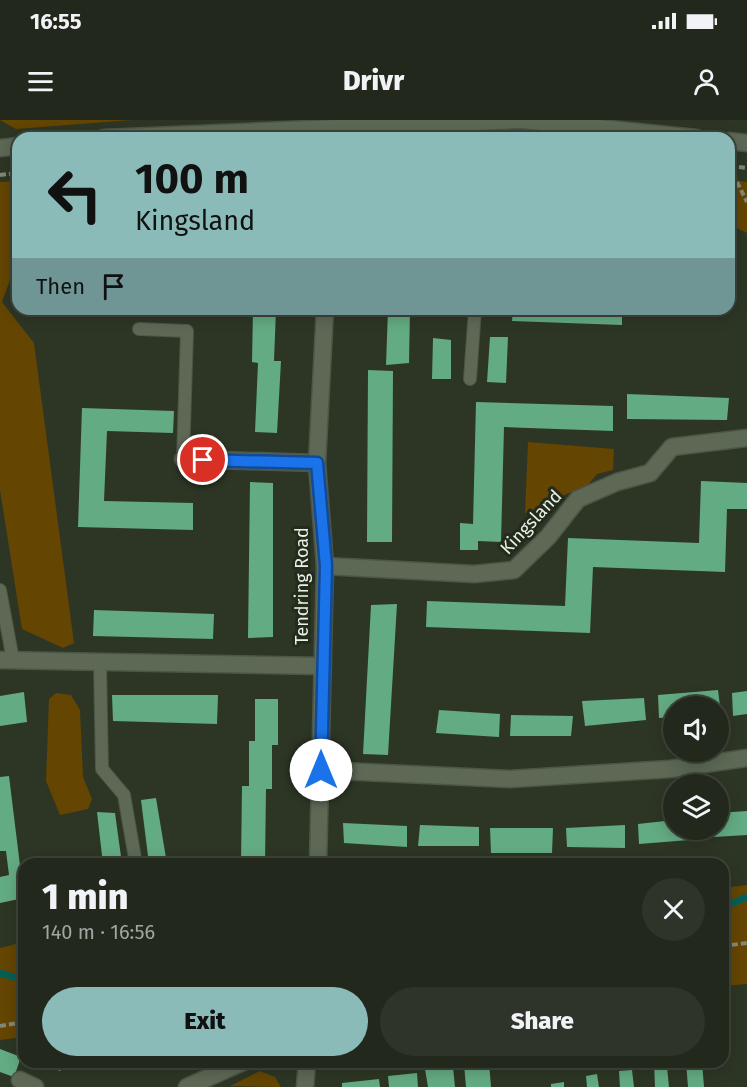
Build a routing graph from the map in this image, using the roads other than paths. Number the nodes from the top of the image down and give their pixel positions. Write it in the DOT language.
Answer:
graph roads {
  1 [pos="348,132"];
  2 [pos="638,132"];
  3 [pos="325,315"];
  4 [pos="475,315"];
  5 [pos="139,329"];
  6 [pos="470,379"];
  7 [pos="747,438"];
  8 [pos="183,459"];
  9 [pos="317,463"];
  10 [pos="326,566"];
  11 [pos="0,590"];
  12 [pos="7,660"];
  13 [pos="100,664"];
  14 [pos="321,666"];
  15 [pos="747,758"];
  16 [pos="321,770"];
  17 [pos="135,858"];
  18 [pos="318,858"];
  19 [pos="230,1068"];
  20 [pos="307,1068"];
  21 [pos="187,1087"];
  22 [pos="305,1087"];
  1 -- 2 [label="street"];
  3 -- 9 [label="street, Tendring Road"];
  4 -- 6 [label="lane"];
  5 -- 8 [label="lane"];
  7 -- 10 [label="street, Kingsland"];
  8 -- 9 [label="street"];
  9 -- 10 [label="street, Tendring Road"];
  10 -- 14 [label="street, Tendring Road"];
  11 -- 12 [label="lane"];
  12 -- 13 [label="street"];
  13 -- 14 [label="street"];
  13 -- 17 [label="lane"];
  14 -- 16 [label="street, Tendring Road"];
  15 -- 16 [label="street"];
  16 -- 18 [label="street, Tendring Road"];
  19 -- 21 [label="street"];
  20 -- 22 [label="street"];
}
